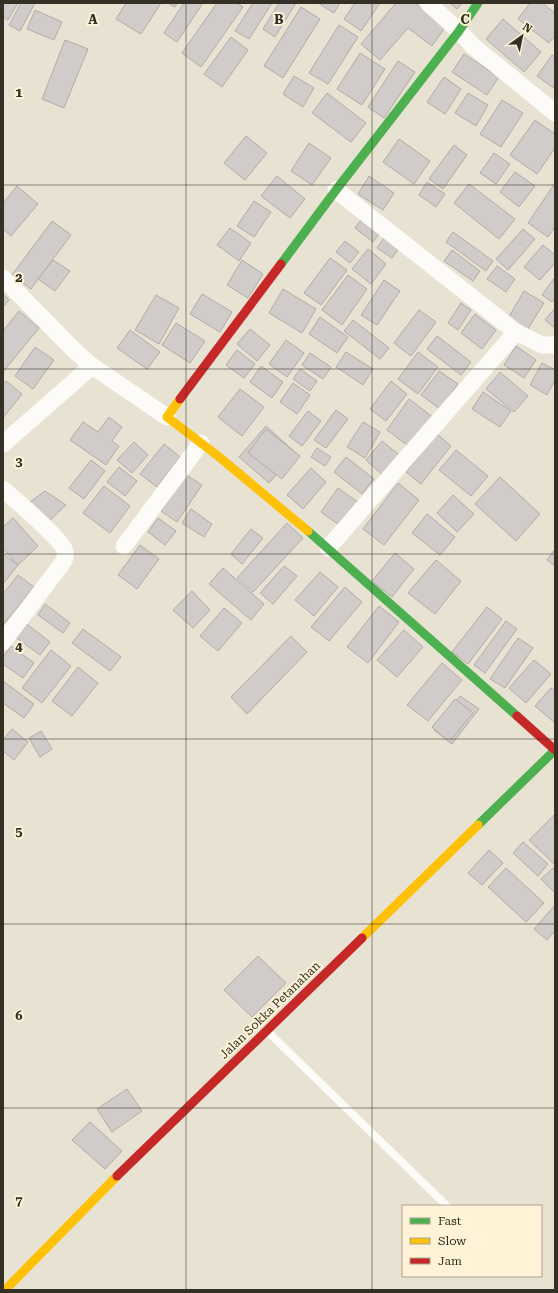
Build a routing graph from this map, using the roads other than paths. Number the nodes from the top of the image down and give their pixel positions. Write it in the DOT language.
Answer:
graph roads {
  1 [pos="428,3"];
  2 [pos="478,3"];
  3 [pos="459,31"];
  4 [pos="555,113"];
  5 [pos="336,190"];
  6 [pos="3,278"];
  7 [pos="516,332"];
  8 [pos="555,345"];
  9 [pos="92,366"];
  10 [pos="166,417"];
  11 [pos="201,443"];
  12 [pos="3,444"];
  13 [pos="3,489"];
  14 [pos="124,546"];
  15 [pos="328,548"];
  16 [pos="3,642"];
  17 [pos="555,750"];
  18 [pos="267,1031"];
  19 [pos="446,1205"];
  20 [pos="5,1290"];
  1 -- 3 [label="street"];
  2 -- 3 [label="street"];
  3 -- 4 [label="street"];
  3 -- 5 [label="street"];
  5 -- 7 [label="street"];
  5 -- 10 [label="street"];
  6 -- 9 [label="street"];
  7 -- 8 [label="street"];
  7 -- 15 [label="street"];
  9 -- 10 [label="street"];
  9 -- 12 [label="street"];
  10 -- 11 [label="street"];
  11 -- 14 [label="street"];
  11 -- 15 [label="street"];
  13 -- 16 [label="street"];
  15 -- 17 [label="street"];
  17 -- 18 [label="street, Jalan Sokka Petanahan"];
  18 -- 19 [label="lane"];
  18 -- 20 [label="street, Jalan Sokka Petanahan"];
}
